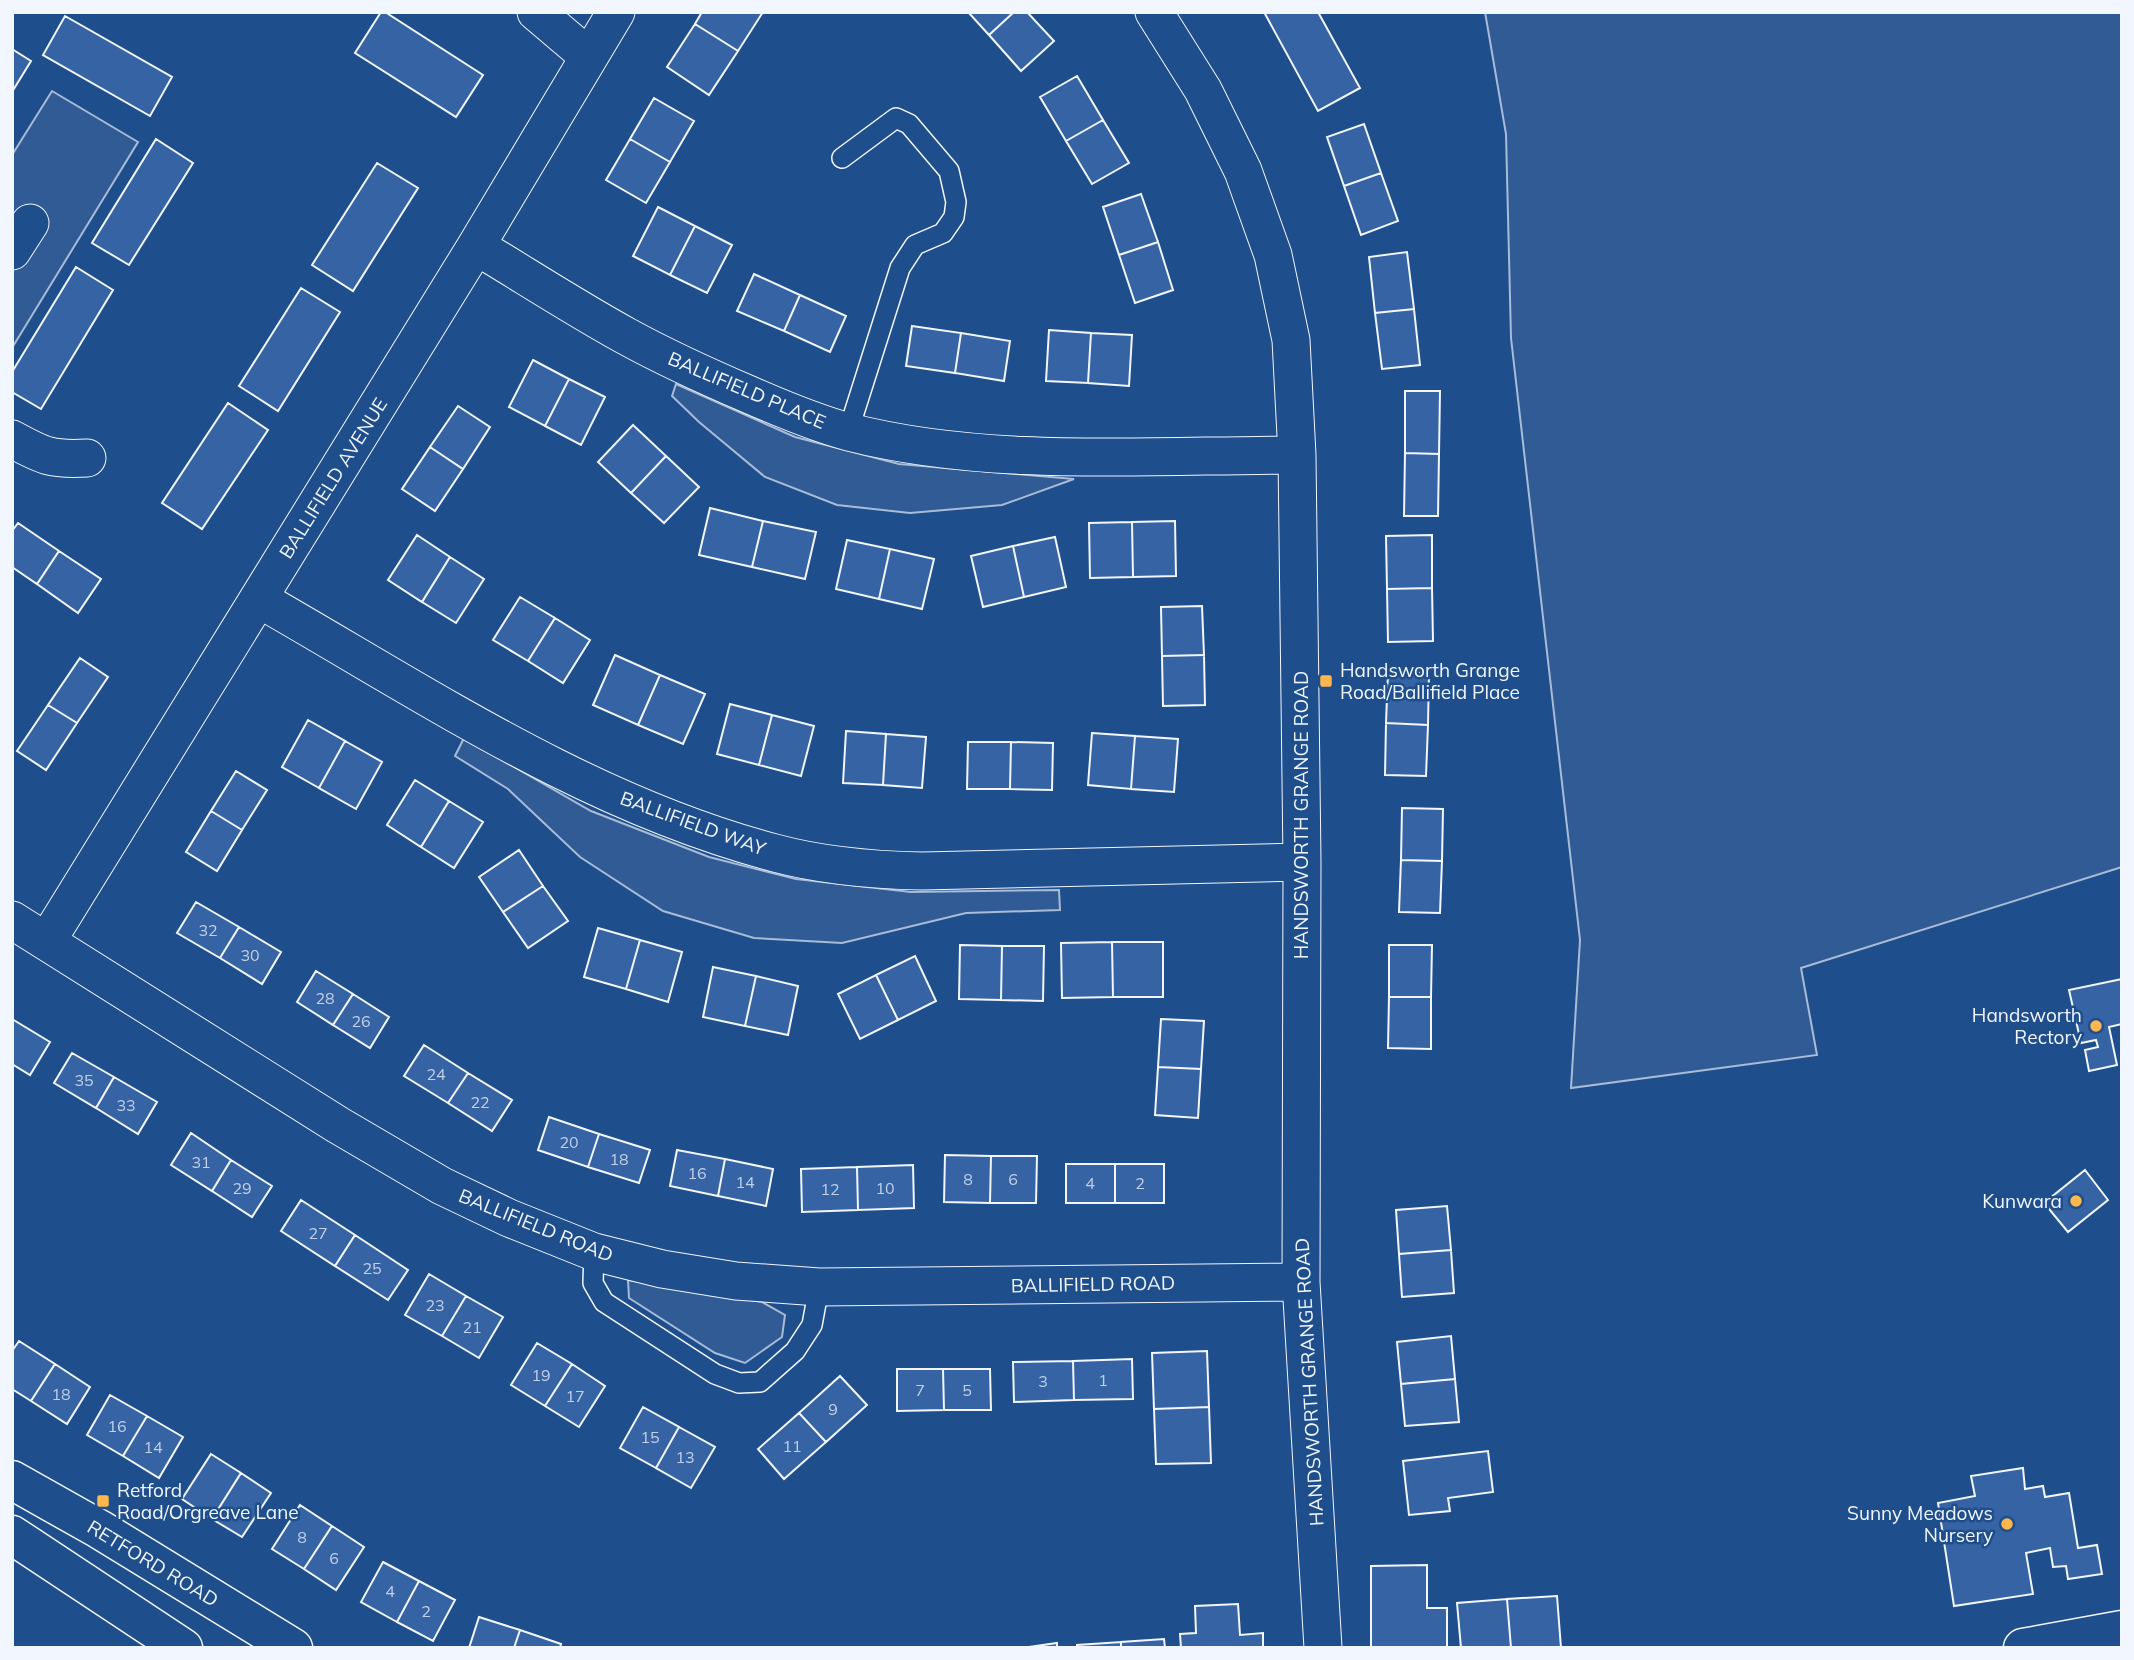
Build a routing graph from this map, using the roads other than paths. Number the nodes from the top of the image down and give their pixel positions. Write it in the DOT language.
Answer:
graph roads {
  1 [pos="536,12"];
  2 [pos="616,12"];
  3 [pos="1154,12"];
  4 [pos="589,57"];
  5 [pos="842,158"];
  6 [pos="476,246"];
  7 [pos="848,432"];
  8 [pos="12,439"];
  9 [pos="1297,455"];
  10 [pos="88,458"];
  11 [pos="259,598"];
  12 [pos="1302,862"];
  13 [pos="12,920"];
  14 [pos="47,941"];
  15 [pos="594,1252"];
  16 [pos="1301,1282"];
  17 [pos="819,1287"];
  18 [pos="12,1479"];
  19 [pos="12,1535"];
  20 [pos="2122,1630"];
  21 [pos="183,1648"];
  22 [pos="293,1648"];
  23 [pos="1323,1648"];
  24 [pos="2024,1648"];
  1 -- 4 [label="street"];
  2 -- 4 [label="street, BALLIFIELD AVENUE"];
  3 -- 9 [label="street, HANDSWORTH GRANGE ROAD"];
  4 -- 6 [label="street, BALLIFIELD AVENUE"];
  5 -- 7 [label="lane"];
  6 -- 7 [label="street, BALLIFIELD PLACE"];
  6 -- 11 [label="street, BALLIFIELD AVENUE"];
  7 -- 9 [label="street, BALLIFIELD PLACE"];
  8 -- 10 [label="street"];
  9 -- 12 [label="street, HANDSWORTH GRANGE ROAD"];
  11 -- 12 [label="street, BALLIFIELD WAY"];
  11 -- 14 [label="street, BALLIFIELD AVENUE"];
  12 -- 16 [label="street, HANDSWORTH GRANGE ROAD"];
  13 -- 14 [label="street, BALLIFIELD ROAD"];
  14 -- 15 [label="street, BALLIFIELD ROAD"];
  15 -- 17 [label="street, BALLIFIELD ROAD"];
  15 -- 17 [label="lane"];
  16 -- 17 [label="street, BALLIFIELD ROAD"];
  16 -- 23 [label="street, HANDSWORTH GRANGE ROAD"];
  18 -- 22 [label="main road, RETFORD ROAD"];
  19 -- 21 [label="main road"];
  20 -- 24 [label="main road"];
}
